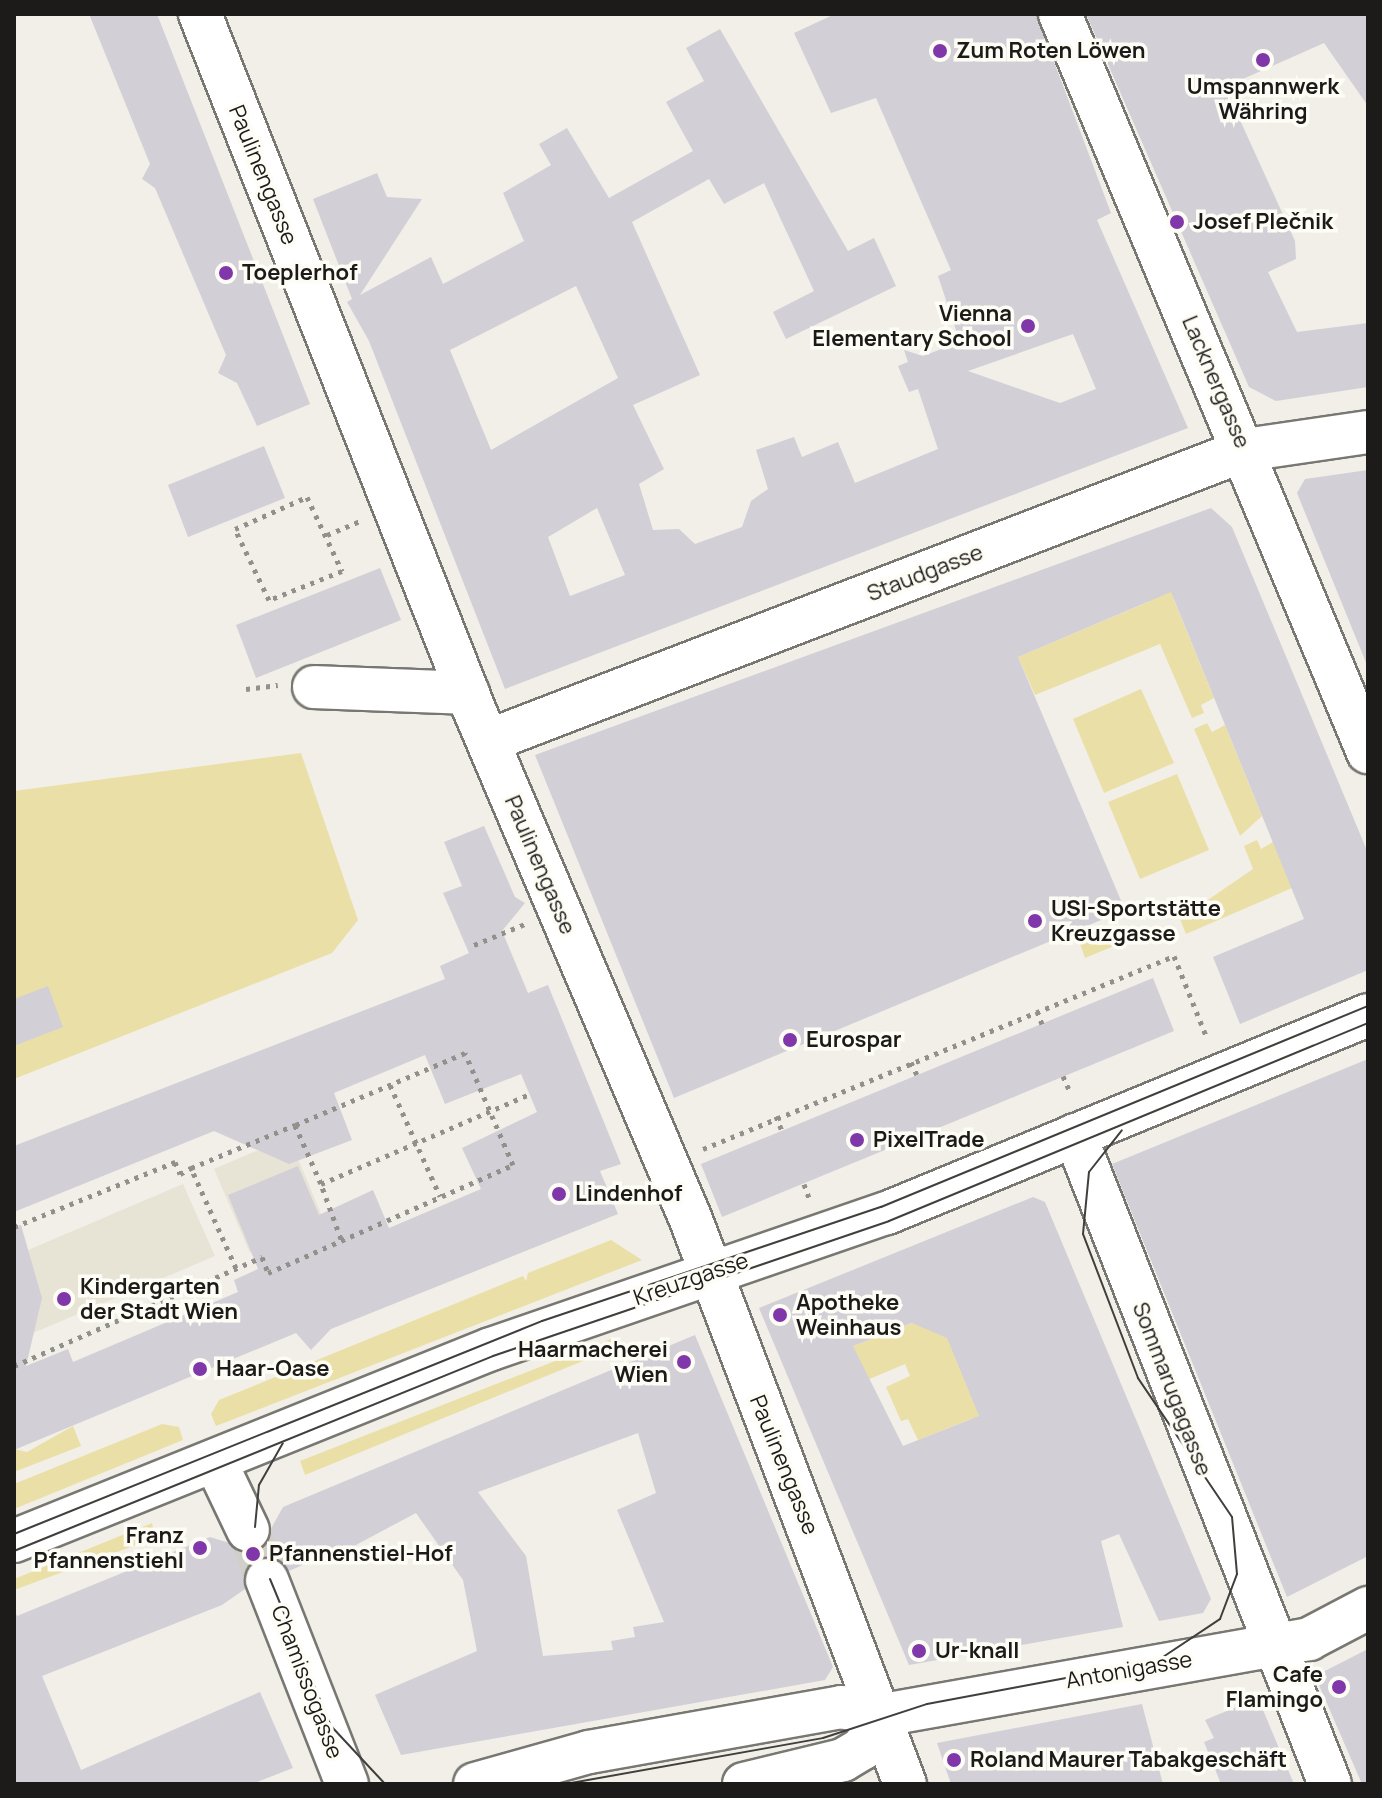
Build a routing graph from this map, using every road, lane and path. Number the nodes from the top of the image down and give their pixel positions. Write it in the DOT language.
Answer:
graph roads {
  1 [pos="200,14"];
  2 [pos="1060,14"];
  3 [pos="1368,432"];
  4 [pos="1245,450"];
  5 [pos="368,518"];
  6 [pos="327,535"];
  7 [pos="314,687"];
  8 [pos="468,693"];
  9 [pos="488,741"];
  10 [pos="1368,752"];
  11 [pos="533,921"];
  12 [pos="474,945"];
  13 [pos="1037,1011"];
  14 [pos="1368,1015"];
  15 [pos="1042,1024"];
  16 [pos="1212,1050"];
  17 [pos="911,1062"];
  18 [pos="917,1075"];
  19 [pos="1063,1076"];
  20 [pos="390,1085"];
  21 [pos="1070,1092"];
  22 [pos="530,1094"];
  23 [pos="490,1111"];
  24 [pos="776,1116"];
  25 [pos="295,1125"];
  26 [pos="937,1128"];
  27 [pos="782,1131"];
  28 [pos="1075,1135"];
  29 [pos="417,1143"];
  30 [pos="944,1143"];
  31 [pos="689,1155"];
  32 [pos="191,1168"];
  33 [pos="321,1184"];
  34 [pos="804,1184"];
  35 [pos="440,1196"];
  36 [pos="809,1198"];
  37 [pos="14,1227"];
  38 [pos="341,1239"];
  39 [pos="236,1268"];
  40 [pos="709,1272"];
  41 [pos="14,1366"];
  42 [pos="216,1463"];
  43 [pos="248,1530"];
  44 [pos="14,1541"];
  45 [pos="267,1580"];
  46 [pos="1368,1608"];
  47 [pos="1270,1643"];
  48 [pos="883,1715"];
  49 [pos="347,1784"];
  50 [pos="475,1784"];
  51 [pos="744,1784"];
  52 [pos="905,1784"];
  53 [pos="1330,1784"];
  1 -- 8 [label="street, Paulinengasse"];
  2 -- 4 [label="street, Lacknergasse"];
  3 -- 4 [label="street, Staudgasse"];
  4 -- 9 [label="street, Staudgasse"];
  4 -- 10 [label="street, Lacknergasse"];
  5 -- 6 [label="path"];
  6 -- 6 [label="path"];
  7 -- 8 [label="street"];
  8 -- 9 [label="street, Paulinengasse"];
  9 -- 40 [label="street, Paulinengasse"];
  11 -- 12 [label="path"];
  13 -- 15 [label="path"];
  13 -- 16 [label="path"];
  13 -- 17 [label="path"];
  14 -- 28 [label="street, Kreuzgasse"];
  17 -- 18 [label="path"];
  17 -- 24 [label="path"];
  19 -- 21 [label="path"];
  20 -- 23 [label="path"];
  20 -- 25 [label="path"];
  20 -- 29 [label="path"];
  22 -- 23 [label="path"];
  23 -- 29 [label="path"];
  23 -- 35 [label="path"];
  24 -- 27 [label="path"];
  24 -- 31 [label="path"];
  25 -- 32 [label="path"];
  25 -- 33 [label="path"];
  26 -- 30 [label="path"];
  28 -- 40 [label="street, Kreuzgasse"];
  28 -- 47 [label="street, Sommarugagasse"];
  29 -- 33 [label="path"];
  29 -- 35 [label="path"];
  32 -- 37 [label="path"];
  32 -- 39 [label="path"];
  33 -- 38 [label="path"];
  34 -- 36 [label="path"];
  35 -- 38 [label="path"];
  38 -- 39 [label="path"];
  39 -- 41 [label="path"];
  40 -- 42 [label="street, Kreuzgasse"];
  40 -- 48 [label="street, Paulinengasse"];
  42 -- 43 [label="street"];
  42 -- 44 [label="street, Kreuzgasse"];
  45 -- 49 [label="street, Chamissogasse"];
  46 -- 47 [label="street, Antonigasse"];
  47 -- 48 [label="street, Antonigasse"];
  47 -- 53 [label="street, Sommarugagasse"];
  48 -- 50 [label="street, Antonigasse"];
  48 -- 51 [label="street"];
  48 -- 52 [label="street, Paulinengasse"];
}
